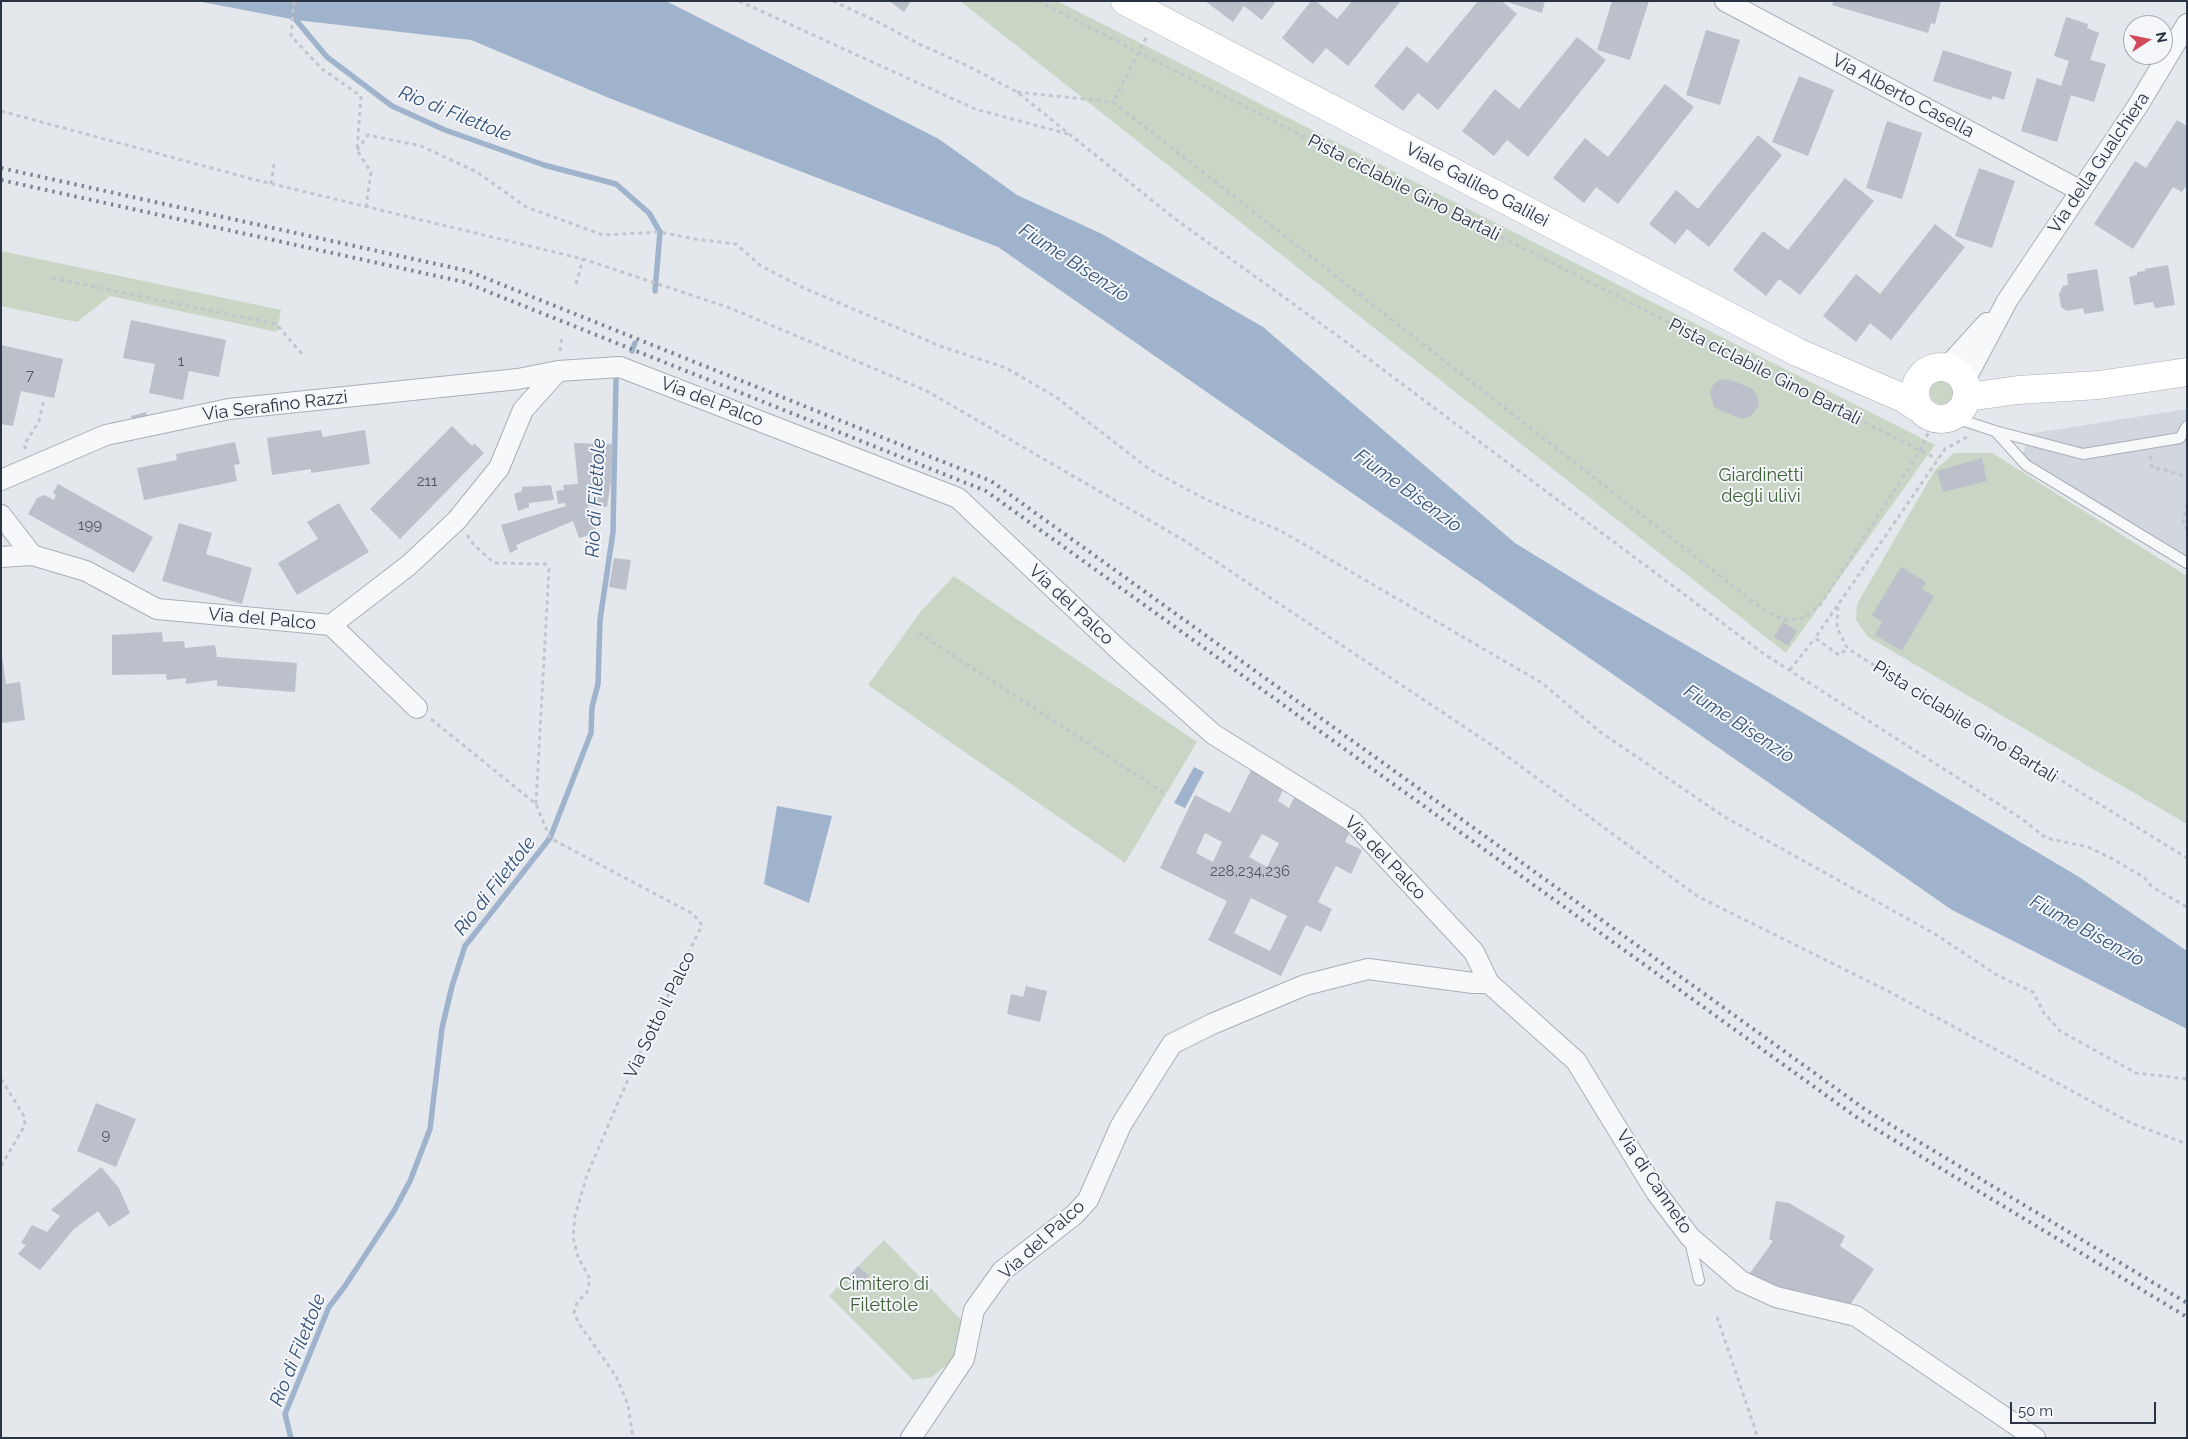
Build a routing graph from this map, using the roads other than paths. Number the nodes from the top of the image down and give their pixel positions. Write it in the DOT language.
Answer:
graph roads {
  1 [pos="1125,1"];
  2 [pos="1725,1"];
  3 [pos="2187,24"];
  4 [pos="2081,191"];
  5 [pos="558,371"];
  6 [pos="2187,372"];
  7 [pos="518,379"];
  8 [pos="1946,397"];
  9 [pos="523,410"];
  10 [pos="2187,426"];
  11 [pos="1990,429"];
  12 [pos="2,481"];
  13 [pos="1,514"];
  14 [pos="32,555"];
  15 [pos="1,557"];
  16 [pos="2187,563"];
  17 [pos="331,625"];
  18 [pos="417,708"];
  19 [pos="1488,983"];
  20 [pos="1690,1237"];
  21 [pos="1699,1280"];
  22 [pos="911,1438"];
  23 [pos="2035,1438"];
  1 -- 8 [label="main road, Viale Galileo Galilei"];
  2 -- 4 [label="street, Via Alberto Casella"];
  3 -- 4 [label="street, Via della Gualchiera"];
  4 -- 8 [label="street, Via della Gualchiera"];
  5 -- 7 [label="street, Via Serafino Razzi"];
  5 -- 9 [label="street, Via del Palco"];
  5 -- 19 [label="street, Via del Palco"];
  6 -- 8 [label="main road, Viale Galileo Galilei"];
  7 -- 9 [label="street"];
  7 -- 12 [label="street, Via Serafino Razzi"];
  8 -- 11 [label="lane"];
  9 -- 17 [label="street, Via del Palco"];
  10 -- 11 [label="lane"];
  11 -- 16 [label="lane"];
  13 -- 14 [label="street"];
  14 -- 15 [label="street, Via del Palco"];
  14 -- 17 [label="street, Via del Palco"];
  17 -- 18 [label="street"];
  19 -- 20 [label="street, Via di Canneto"];
  19 -- 22 [label="street, Via del Palco"];
  20 -- 21 [label="lane"];
  20 -- 23 [label="street, Via di Canneto"];
}
